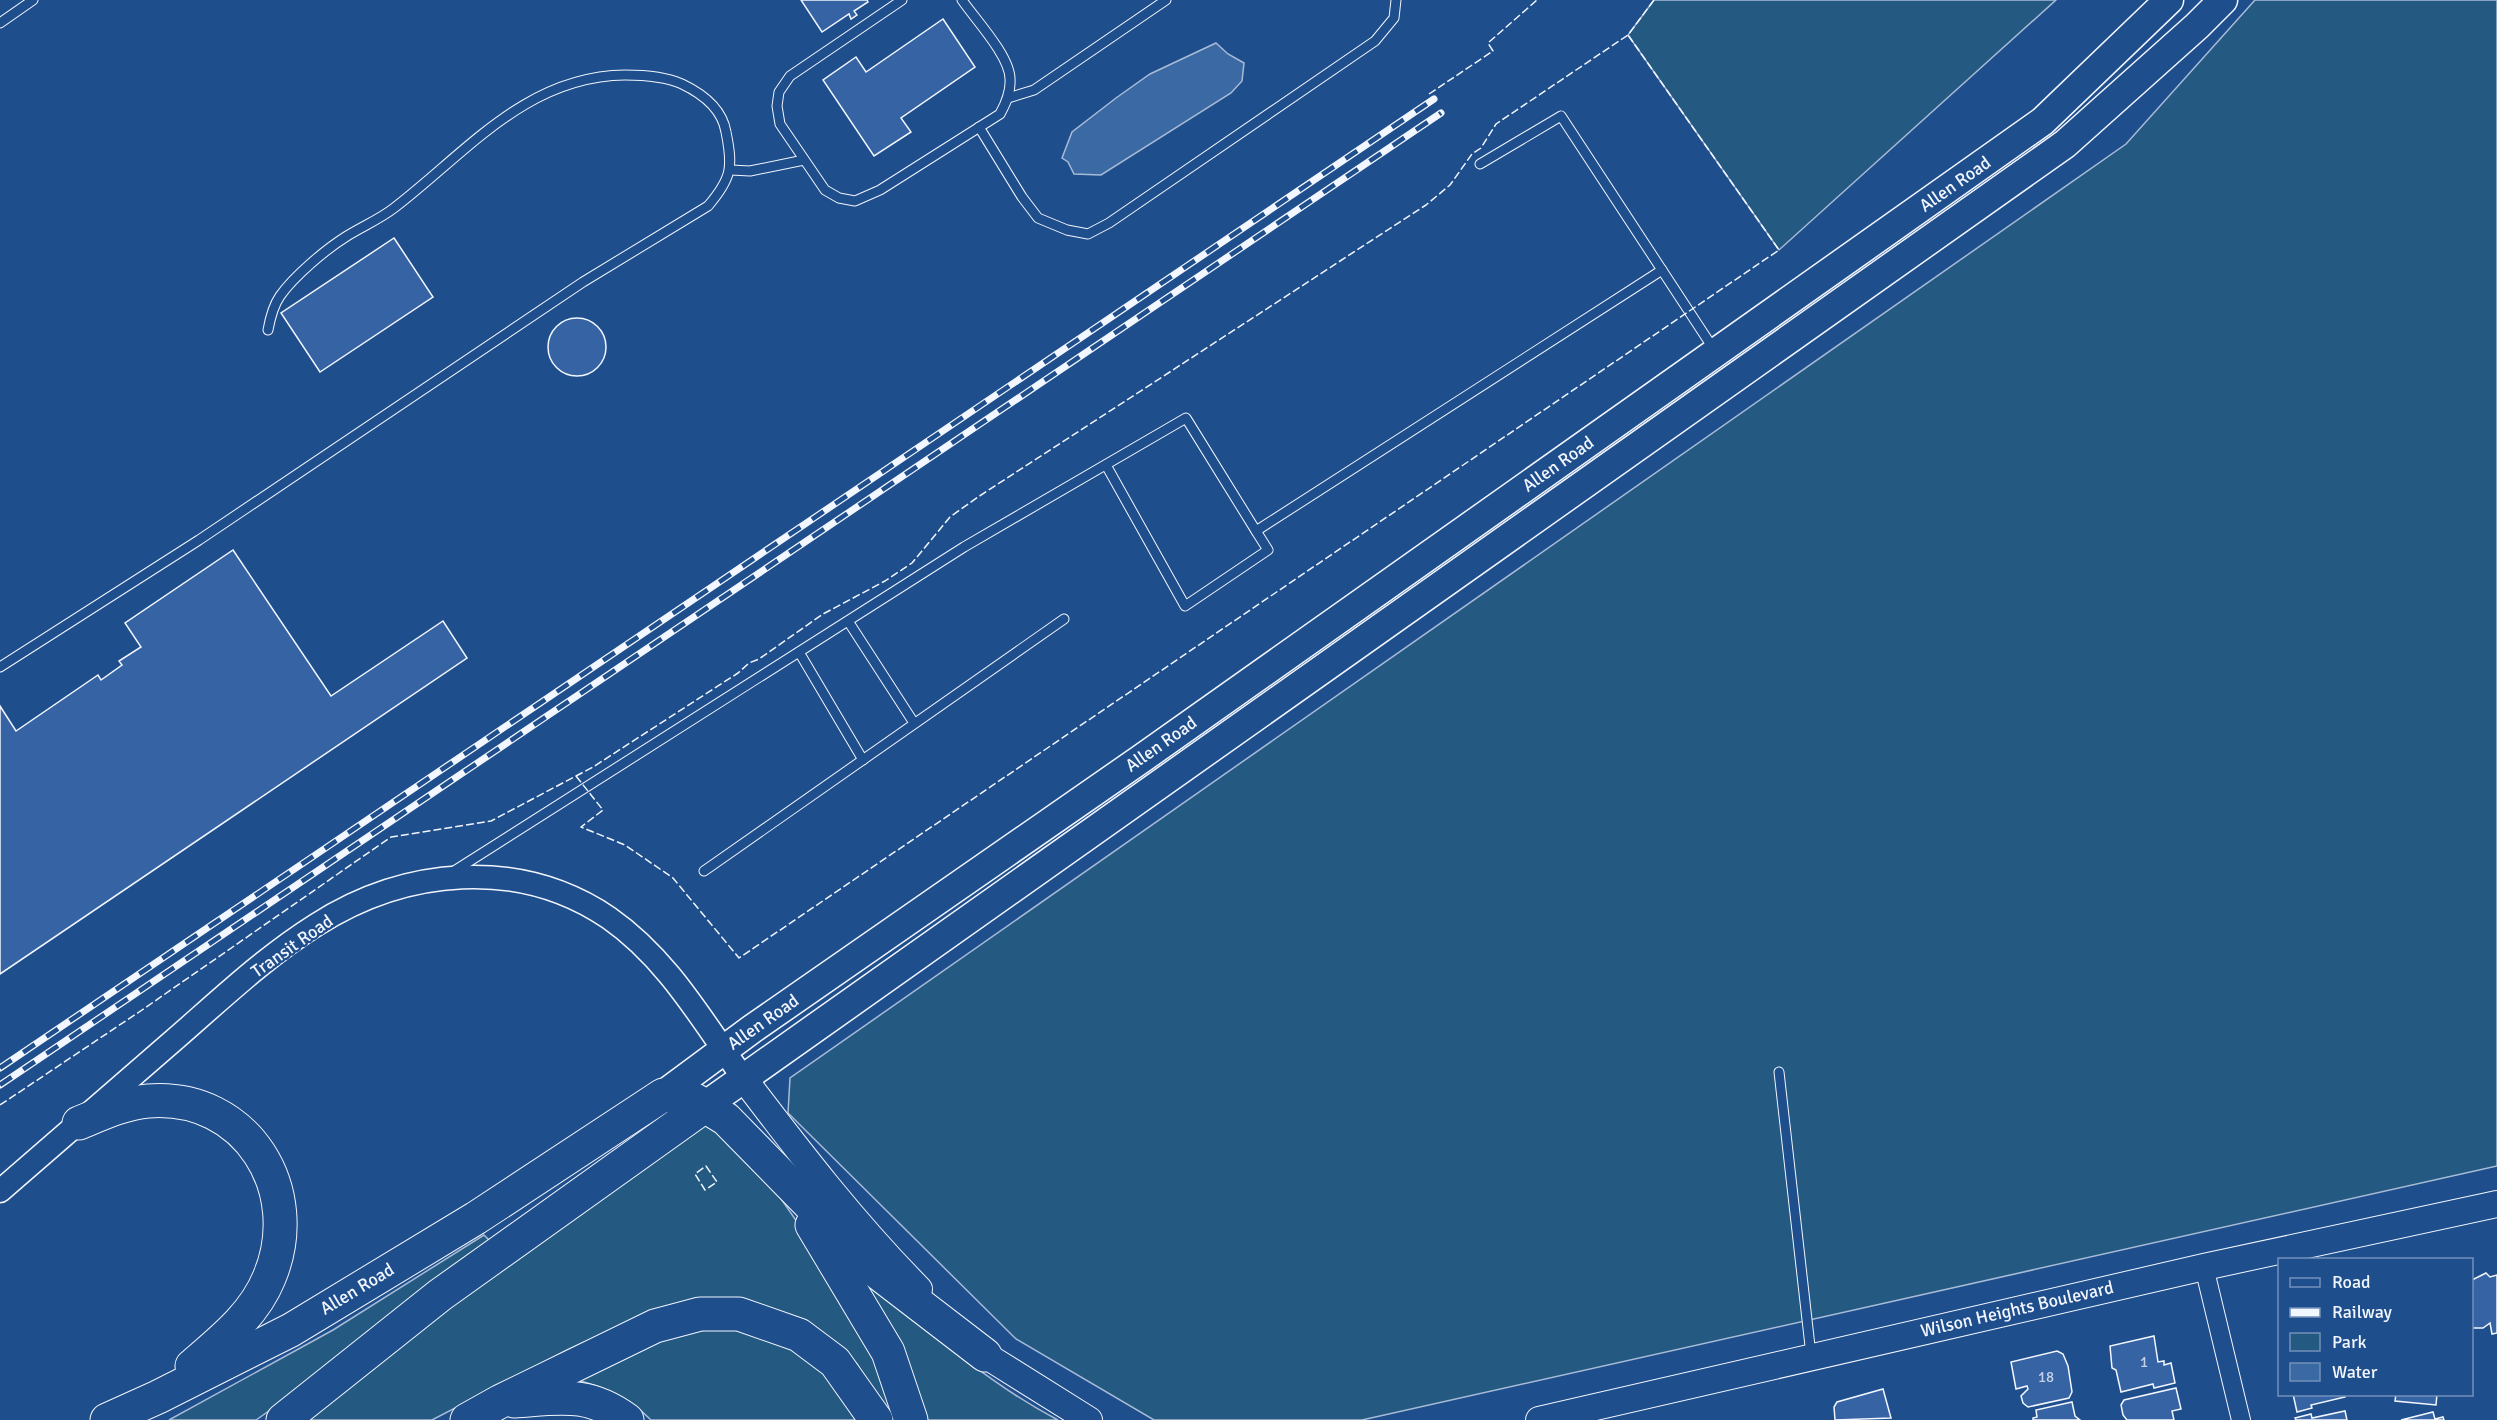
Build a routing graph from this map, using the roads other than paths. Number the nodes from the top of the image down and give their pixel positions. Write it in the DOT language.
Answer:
graph roads {
  1 [pos="33,0"];
  2 [pos="902,0"];
  3 [pos="962,0"];
  4 [pos="1167,0"];
  5 [pos="1396,0"];
  6 [pos="2169,0"];
  7 [pos="2223,0"];
  8 [pos="0,23"];
  9 [pos="1008,98"];
  10 [pos="979,127"];
  11 [pos="804,160"];
  12 [pos="1480,164"];
  13 [pos="731,170"];
  14 [pos="1662,270"];
  15 [pos="268,330"];
  16 [pos="1716,353"];
  17 [pos="1106,465"];
  18 [pos="1256,531"];
  19 [pos="1064,619"];
  20 [pos="848,621"];
  21 [pos="799,652"];
  22 [pos="0,667"];
  23 [pos="915,723"];
  24 [pos="863,760"];
  25 [pos="704,871"];
  26 [pos="444,878"];
  27 [pos="723,1050"];
  28 [pos="1779,1071"];
  29 [pos="744,1079"];
  30 [pos="663,1095"];
  31 [pos="706,1105"];
  32 [pos="79,1123"];
  33 [pos="780,1174"];
  34 [pos="0,1191"];
  35 [pos="2497,1204"];
  36 [pos="2204,1267"];
  37 [pos="985,1356"];
  38 [pos="1811,1356"];
  39 [pos="158,1397"];
  40 [pos="501,1401"];
  41 [pos="107,1420"];
  42 [pos="283,1420"];
  43 [pos="467,1420"];
  44 [pos="627,1420"];
  45 [pos="876,1420"];
  46 [pos="911,1420"];
  47 [pos="1089,1420"];
  48 [pos="1539,1420"];
  49 [pos="2241,1420"];
  1 -- 8 [label="lane"];
  2 -- 11 [label="lane"];
  3 -- 9 [label="lane"];
  4 -- 9 [label="lane"];
  5 -- 10 [label="lane"];
  6 -- 16 [label="main road, Allen Road"];
  7 -- 29 [label="main road, Allen Road"];
  9 -- 10 [label="lane"];
  10 -- 11 [label="lane"];
  11 -- 13 [label="lane"];
  12 -- 14 [label="lane"];
  13 -- 15 [label="lane"];
  13 -- 22 [label="lane"];
  14 -- 16 [label="lane"];
  14 -- 18 [label="lane"];
  16 -- 27 [label="main road, Allen Road"];
  17 -- 18 [label="lane"];
  17 -- 18 [label="lane"];
  17 -- 20 [label="lane"];
  19 -- 23 [label="lane"];
  20 -- 21 [label="lane"];
  20 -- 23 [label="lane"];
  21 -- 24 [label="lane"];
  21 -- 26 [label="lane"];
  23 -- 24 [label="lane"];
  24 -- 25 [label="lane"];
  26 -- 27 [label="street, Transit Road"];
  26 -- 32 [label="street, Transit Road"];
  27 -- 29 [label="street, Transit Road"];
  27 -- 30 [label="main road, Allen Road"];
  28 -- 38 [label="lane"];
  29 -- 31 [label="main road, Allen Road"];
  29 -- 37 [label="main road"];
  30 -- 31 [label="highway"];
  30 -- 39 [label="highway, Allen Road"];
  31 -- 33 [label="highway"];
  31 -- 42 [label="highway, Allen Road"];
  32 -- 34 [label="street, Transit Road"];
  32 -- 39 [label="highway"];
  33 -- 37 [label="highway"];
  33 -- 46 [label="highway"];
  35 -- 36 [label="main road, Wilson Heights Boulevard"];
  36 -- 38 [label="main road, Wilson Heights Boulevard"];
  36 -- 49 [label="street"];
  37 -- 47 [label="main road"];
  38 -- 48 [label="main road, Wilson Heights Boulevard"];
  39 -- 41 [label="highway, Allen Road"];
  40 -- 43 [label="highway"];
  40 -- 44 [label="highway"];
  40 -- 45 [label="highway"];
}
